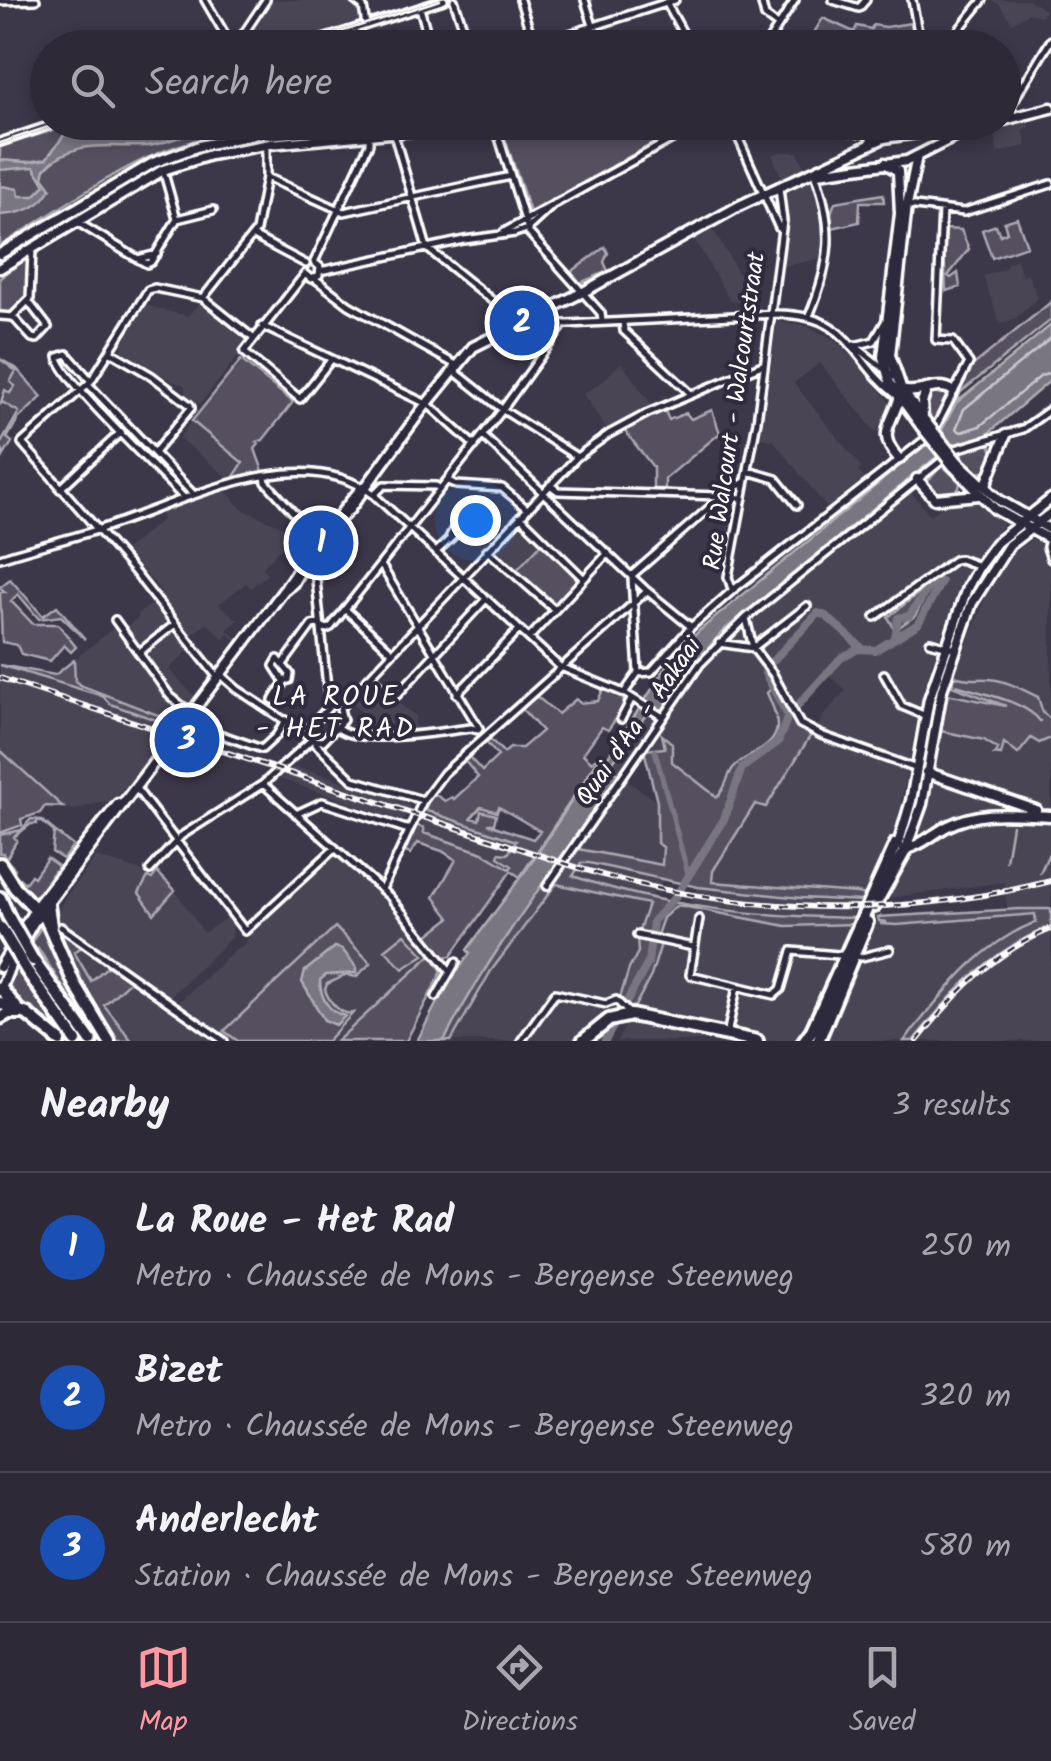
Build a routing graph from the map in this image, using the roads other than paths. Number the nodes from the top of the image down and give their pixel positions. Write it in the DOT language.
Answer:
graph roads {
  1 [pos="36,0"];
  2 [pos="206,0"];
  3 [pos="266,0"];
  4 [pos="354,0"];
  5 [pos="444,0"];
  6 [pos="454,0"];
  7 [pos="520,0"];
  8 [pos="586,0"];
  9 [pos="674,0"];
  10 [pos="760,0"];
  11 [pos="795,0"];
  12 [pos="833,0"];
  13 [pos="866,0"];
  14 [pos="912,0"];
  15 [pos="983,0"];
  16 [pos="0,1"];
  17 [pos="665,1"];
  18 [pos="420,8"];
  19 [pos="366,25"];
  20 [pos="594,26"];
  21 [pos="778,26"];
  22 [pos="223,30"];
  23 [pos="245,30"];
  24 [pos="351,30"];
  25 [pos="424,30"];
  26 [pos="464,30"];
  27 [pos="529,30"];
  28 [pos="582,30"];
  29 [pos="595,30"];
  30 [pos="681,30"];
  31 [pos="776,30"];
  32 [pos="918,30"];
  33 [pos="959,30"];
  34 [pos="1051,40"];
  35 [pos="1021,89"];
  36 [pos="1051,108"];
  37 [pos="1021,115"];
  38 [pos="30,132"];
  39 [pos="242,140"];
  40 [pos="254,140"];
  41 [pos="263,140"];
  42 [pos="369,140"];
  43 [pos="395,140"];
  44 [pos="499,140"];
  45 [pos="671,140"];
  46 [pos="743,140"];
  47 [pos="870,140"];
  48 [pos="882,140"];
  49 [pos="927,140"];
  50 [pos="948,140"];
  51 [pos="0,142"];
  52 [pos="868,146"];
  53 [pos="921,153"];
  54 [pos="884,163"];
  55 [pos="874,164"];
  56 [pos="163,170"];
  57 [pos="815,173"];
  58 [pos="266,176"];
  59 [pos="510,176"];
  60 [pos="1051,184"];
  61 [pos="778,188"];
  62 [pos="765,194"];
  63 [pos="412,198"];
  64 [pos="203,203"];
  65 [pos="554,204"];
  66 [pos="908,205"];
  67 [pos="942,210"];
  68 [pos="338,212"];
  69 [pos="76,220"];
  70 [pos="177,220"];
  71 [pos="524,220"];
  72 [pos="527,229"];
  73 [pos="501,233"];
  74 [pos="253,236"];
  75 [pos="780,236"];
  76 [pos="31,247"];
  77 [pos="427,248"];
  78 [pos="0,254"];
  79 [pos="310,263"];
  80 [pos="0,268"];
  81 [pos="320,272"];
  82 [pos="305,274"];
  83 [pos="314,278"];
  84 [pos="581,293"];
  85 [pos="203,298"];
  86 [pos="28,301"];
  87 [pos="769,315"];
  88 [pos="0,316"];
  89 [pos="810,316"];
  90 [pos="13,317"];
  91 [pos="886,320"];
  92 [pos="623,322"];
  93 [pos="602,323"];
  94 [pos="520,324"];
  95 [pos="564,324"];
  96 [pos="262,326"];
  97 [pos="253,338"];
  98 [pos="855,346"];
  99 [pos="111,352"];
  100 [pos="331,359"];
  101 [pos="762,366"];
  102 [pos="454,367"];
  103 [pos="886,373"];
  104 [pos="897,379"];
  105 [pos="90,382"];
  106 [pos="927,389"];
  107 [pos="82,390"];
  108 [pos="953,390"];
  109 [pos="691,394"];
  110 [pos="900,395"];
  111 [pos="426,404"];
  112 [pos="1051,409"];
  113 [pos="502,410"];
  114 [pos="920,422"];
  115 [pos="890,423"];
  116 [pos="121,432"];
  117 [pos="1006,435"];
  118 [pos="482,436"];
  119 [pos="475,446"];
  120 [pos="154,453"];
  121 [pos="577,457"];
  122 [pos="899,459"];
  123 [pos="956,464"];
  124 [pos="989,470"];
  125 [pos="748,471"];
  126 [pos="265,476"];
  127 [pos="960,476"];
  128 [pos="973,478"];
  129 [pos="917,479"];
  130 [pos="447,480"];
  131 [pos="746,482"];
  132 [pos="550,485"];
  133 [pos="362,487"];
  134 [pos="440,489"];
  135 [pos="60,490"];
  136 [pos="544,490"];
  137 [pos="991,492"];
  138 [pos="194,495"];
  139 [pos="374,495"];
  140 [pos="979,495"];
  141 [pos="726,496"];
  142 [pos="957,496"];
  143 [pos="743,498"];
  144 [pos="184,499"];
  145 [pos="716,499"];
  146 [pos="1051,499"];
  147 [pos="797,505"];
  148 [pos="527,508"];
  149 [pos="1051,513"];
  150 [pos="520,516"];
  151 [pos="1022,520"];
  152 [pos="1036,523"];
  153 [pos="410,528"];
  154 [pos="98,529"];
  155 [pos="1028,529"];
  156 [pos="450,536"];
  157 [pos="1050,537"];
  158 [pos="320,542"];
  159 [pos="487,550"];
  160 [pos="436,552"];
  161 [pos="608,553"];
  162 [pos="311,555"];
  163 [pos="0,558"];
  164 [pos="1051,559"];
  165 [pos="381,565"];
  166 [pos="978,566"];
  167 [pos="631,576"];
  168 [pos="463,577"];
  169 [pos="584,579"];
  170 [pos="733,590"];
  171 [pos="647,592"];
  172 [pos="486,600"];
  173 [pos="634,602"];
  174 [pos="808,606"];
  175 [pos="346,609"];
  176 [pos="555,610"];
  177 [pos="875,617"];
  178 [pos="746,618"];
  179 [pos="114,620"];
  180 [pos="175,624"];
  181 [pos="320,625"];
  182 [pos="418,626"];
  183 [pos="691,626"];
  184 [pos="519,630"];
  185 [pos="529,638"];
  186 [pos="930,642"];
  187 [pos="719,643"];
  188 [pos="952,647"];
  189 [pos="753,648"];
  190 [pos="141,652"];
  191 [pos="392,652"];
  192 [pos="435,655"];
  193 [pos="560,668"];
  194 [pos="638,674"];
  195 [pos="884,674"];
  196 [pos="219,676"];
  197 [pos="370,677"];
  198 [pos="624,693"];
  199 [pos="457,694"];
  200 [pos="632,698"];
  201 [pos="274,700"];
  202 [pos="329,707"];
  203 [pos="340,709"];
  204 [pos="661,715"];
  205 [pos="926,716"];
  206 [pos="188,718"];
  207 [pos="621,718"];
  208 [pos="286,720"];
  209 [pos="336,727"];
  210 [pos="479,729"];
  211 [pos="489,730"];
  212 [pos="483,738"];
  213 [pos="311,739"];
  214 [pos="918,769"];
  215 [pos="928,772"];
  216 [pos="262,784"];
  217 [pos="135,788"];
  218 [pos="423,800"];
  219 [pos="1002,800"];
  220 [pos="1018,809"];
  221 [pos="998,812"];
  222 [pos="296,814"];
  223 [pos="1051,816"];
  224 [pos="409,830"];
  225 [pos="176,840"];
  226 [pos="901,847"];
  227 [pos="335,848"];
  228 [pos="0,864"];
  229 [pos="150,870"];
  230 [pos="547,886"];
  231 [pos="382,889"];
  232 [pos="0,898"];
  233 [pos="41,910"];
  234 [pos="700,918"];
  235 [pos="1,927"];
  236 [pos="56,929"];
  237 [pos="638,935"];
  238 [pos="10,946"];
  239 [pos="693,947"];
  240 [pos="890,950"];
  241 [pos="0,954"];
  242 [pos="849,956"];
  243 [pos="456,962"];
  244 [pos="0,967"];
  245 [pos="450,971"];
  246 [pos="737,987"];
  247 [pos="0,989"];
  248 [pos="436,997"];
  249 [pos="0,1003"];
  250 [pos="606,1004"];
  251 [pos="24,1012"];
  252 [pos="631,1015"];
  253 [pos="0,1018"];
  254 [pos="609,1020"];
  255 [pos="727,1034"];
  256 [pos="60,1041"];
  257 [pos="76,1041"];
  258 [pos="91,1041"];
  259 [pos="110,1041"];
  260 [pos="224,1041"];
  261 [pos="521,1041"];
  262 [pos="583,1041"];
  263 [pos="757,1041"];
  264 [pos="804,1041"];
  265 [pos="818,1041"];
  1 -- 16 [label="street"];
  2 -- 22 [label="street"];
  3 -- 23 [label="street"];
  4 -- 19 [label="street"];
  5 -- 18 [label="street"];
  6 -- 26 [label="street"];
  7 -- 27 [label="street"];
  8 -- 20 [label="street"];
  9 -- 17 [label="street"];
  10 -- 21 [label="street"];
  11 -- 21 [label="street"];
  12 -- 13 [label="street"];
  14 -- 32 [label="street"];
  15 -- 33 [label="street"];
  17 -- 20 [label="street"];
  17 -- 30 [label="street"];
  18 -- 19 [label="street"];
  18 -- 25 [label="street"];
  19 -- 24 [label="street"];
  20 -- 28 [label="street"];
  20 -- 29 [label="street"];
  21 -- 31 [label="street"];
  34 -- 35 [label="street"];
  36 -- 37 [label="main road"];
  38 -- 51 [label="street"];
  39 -- 78 [label="main road"];
  40 -- 56 [label="main road"];
  41 -- 58 [label="street"];
  42 -- 68 [label="street"];
  43 -- 63 [label="street"];
  44 -- 59 [label="street"];
  45 -- 65 [label="street"];
  46 -- 62 [label="street, Rue Walcourt - Walcourtstraat"];
  47 -- 52 [label="main road"];
  48 -- 52 [label="main road"];
  49 -- 53 [label="main road"];
  50 -- 53 [label="main road"];
  52 -- 55 [label="main road"];
  52 -- 57 [label="main road"];
  53 -- 54 [label="main road"];
  53 -- 66 [label="main road"];
  54 -- 55 [label="main road"];
  54 -- 91 [label="main road"];
  55 -- 57 [label="main road"];
  56 -- 69 [label="main road"];
  56 -- 70 [label="street"];
  57 -- 61 [label="main road"];
  57 -- 89 [label="street"];
  58 -- 68 [label="street"];
  58 -- 74 [label="street"];
  59 -- 63 [label="street"];
  59 -- 71 [label="street"];
  60 -- 67 [label="street"];
  61 -- 62 [label="main road"];
  61 -- 75 [label="street, Rue Walcourt - Walcourtstraat"];
  62 -- 75 [label="street, Rue Walcourt - Walcourtstraat"];
  62 -- 84 [label="main road"];
  63 -- 68 [label="street"];
  63 -- 77 [label="street"];
  64 -- 70 [label="street"];
  65 -- 71 [label="street"];
  65 -- 72 [label="street"];
  66 -- 67 [label="street"];
  66 -- 104 [label="main road"];
  67 -- 108 [label="street"];
  68 -- 79 [label="street"];
  69 -- 70 [label="street"];
  69 -- 76 [label="main road"];
  71 -- 72 [label="street"];
  71 -- 73 [label="street"];
  72 -- 73 [label="street"];
  72 -- 84 [label="street"];
  73 -- 77 [label="street"];
  74 -- 79 [label="street"];
  74 -- 85 [label="street"];
  75 -- 87 [label="street, Rue Walcourt - Walcourtstraat"];
  76 -- 80 [label="main road"];
  76 -- 86 [label="street"];
  77 -- 81 [label="street"];
  77 -- 94 [label="street"];
  79 -- 81 [label="street"];
  79 -- 82 [label="street"];
  81 -- 83 [label="street"];
  82 -- 83 [label="street"];
  82 -- 96 [label="street"];
  83 -- 102 [label="street"];
  84 -- 93 [label="street"];
  84 -- 94 [label="main road"];
  85 -- 97 [label="street"];
  85 -- 99 [label="street"];
  86 -- 90 [label="street"];
  86 -- 90 [label="street"];
  87 -- 89 [label="street"];
  87 -- 92 [label="street"];
  87 -- 101 [label="street, Rue Walcourt - Walcourtstraat"];
  88 -- 90 [label="street"];
  89 -- 98 [label="street"];
  91 -- 98 [label="street"];
  91 -- 103 [label="main road"];
  92 -- 93 [label="street"];
  92 -- 109 [label="street"];
  93 -- 95 [label="street"];
  94 -- 95 [label="street"];
  94 -- 102 [label="main road"];
  95 -- 113 [label="street"];
  96 -- 97 [label="street"];
  96 -- 100 [label="street"];
  97 -- 100 [label="street"];
  98 -- 103 [label="street"];
  98 -- 110 [label="street"];
  99 -- 105 [label="street"];
  99 -- 120 [label="street"];
  100 -- 111 [label="street"];
  101 -- 109 [label="street"];
  101 -- 125 [label="street, Rue Walcourt - Walcourtstraat"];
  102 -- 111 [label="main road"];
  102 -- 113 [label="street"];
  103 -- 104 [label="street"];
  103 -- 110 [label="main road"];
  104 -- 110 [label="main road"];
  105 -- 107 [label="street"];
  105 -- 107 [label="street"];
  105 -- 120 [label="street"];
  106 -- 108 [label="main road"];
  106 -- 110 [label="main road"];
  106 -- 114 [label="main road"];
  107 -- 116 [label="street"];
  107 -- 135 [label="street"];
  108 -- 122 [label="street"];
  109 -- 121 [label="street"];
  110 -- 114 [label="main road"];
  110 -- 115 [label="main road"];
  111 -- 119 [label="street"];
  111 -- 133 [label="main road"];
  112 -- 117 [label="street, Quai d'Aa - Aakaai"];
  113 -- 118 [label="street"];
  113 -- 121 [label="street"];
  114 -- 115 [label="main road"];
  114 -- 123 [label="main road, bridge"];
  115 -- 122 [label="main road"];
  116 -- 135 [label="street"];
  116 -- 144 [label="street"];
  117 -- 124 [label="main road"];
  117 -- 129 [label="street, Quai d'Aa - Aakaai"];
  118 -- 119 [label="street"];
  118 -- 136 [label="street"];
  119 -- 130 [label="street"];
  120 -- 138 [label="street"];
  121 -- 132 [label="street"];
  122 -- 170 [label="street"];
  123 -- 127 [label="main road"];
  123 -- 128 [label="main road"];
  124 -- 128 [label="main road"];
  124 -- 137 [label="main road"];
  125 -- 131 [label="street, Rue Walcourt - Walcourtstraat"];
  125 -- 147 [label="street"];
  126 -- 133 [label="street"];
  126 -- 138 [label="street"];
  126 -- 158 [label="street"];
  127 -- 140 [label="main road"];
  127 -- 142 [label="main road"];
  128 -- 137 [label="main road"];
  129 -- 142 [label="main road"];
  129 -- 178 [label="street, Quai d'Aa - Aakaai"];
  130 -- 134 [label="street"];
  130 -- 148 [label="street"];
  131 -- 141 [label="street"];
  131 -- 143 [label="street, Rue Walcourt - Walcourtstraat"];
  132 -- 136 [label="street"];
  132 -- 145 [label="street"];
  133 -- 139 [label="street"];
  133 -- 158 [label="main road"];
  134 -- 139 [label="street"];
  134 -- 153 [label="street"];
  135 -- 154 [label="street"];
  136 -- 148 [label="street"];
  136 -- 161 [label="street"];
  137 -- 151 [label="main road"];
  138 -- 144 [label="street"];
  139 -- 153 [label="street"];
  140 -- 142 [label="main road"];
  140 -- 151 [label="main road"];
  141 -- 143 [label="street"];
  141 -- 145 [label="street"];
  143 -- 170 [label="street, Rue Walcourt - Walcourtstraat"];
  144 -- 154 [label="street"];
  145 -- 167 [label="street"];
  146 -- 151 [label="main road"];
  148 -- 150 [label="street"];
  149 -- 152 [label="main road"];
  150 -- 159 [label="street"];
  150 -- 169 [label="street"];
  151 -- 152 [label="main road"];
  151 -- 155 [label="main road"];
  151 -- 166 [label="main road"];
  152 -- 155 [label="main road"];
  152 -- 157 [label="main road"];
  153 -- 160 [label="street"];
  153 -- 165 [label="street"];
  154 -- 163 [label="street"];
  154 -- 180 [label="street"];
  155 -- 157 [label="main road"];
  155 -- 188 [label="main road"];
  156 -- 160 [label="street"];
  157 -- 164 [label="street"];
  158 -- 162 [label="main road"];
  159 -- 168 [label="street"];
  159 -- 176 [label="street"];
  160 -- 168 [label="street"];
  161 -- 167 [label="street"];
  161 -- 169 [label="street"];
  162 -- 181 [label="street"];
  162 -- 196 [label="main road"];
  165 -- 175 [label="street"];
  165 -- 182 [label="street"];
  166 -- 177 [label="street"];
  166 -- 188 [label="main road"];
  167 -- 171 [label="street"];
  167 -- 173 [label="street"];
  168 -- 172 [label="street"];
  168 -- 182 [label="street"];
  169 -- 176 [label="street"];
  170 -- 183 [label="street"];
  171 -- 173 [label="street"];
  171 -- 183 [label="street"];
  172 -- 184 [label="street"];
  172 -- 192 [label="street"];
  173 -- 193 [label="street"];
  173 -- 194 [label="street"];
  174 -- 189 [label="street"];
  175 -- 181 [label="street"];
  175 -- 191 [label="street"];
  176 -- 185 [label="street"];
  178 -- 187 [label="street, Quai d'Aa - Aakaai"];
  178 -- 189 [label="street"];
  179 -- 190 [label="street"];
  180 -- 190 [label="street"];
  180 -- 196 [label="street"];
  181 -- 201 [label="street"];
  181 -- 202 [label="street"];
  182 -- 191 [label="street"];
  182 -- 192 [label="street"];
  183 -- 194 [label="street"];
  184 -- 185 [label="street"];
  184 -- 199 [label="street"];
  185 -- 193 [label="street"];
  186 -- 188 [label="street"];
  187 -- 189 [label="street"];
  187 -- 204 [label="street, Quai d'Aa - Aakaai"];
  188 -- 205 [label="main road"];
  188 -- 215 [label="main road"];
  189 -- 214 [label="street"];
  190 -- 206 [label="street"];
  191 -- 197 [label="street"];
  192 -- 197 [label="street"];
  192 -- 199 [label="street"];
  193 -- 198 [label="street"];
  193 -- 211 [label="street"];
  194 -- 198 [label="street"];
  195 -- 205 [label="street"];
  196 -- 206 [label="main road"];
  196 -- 208 [label="street"];
  197 -- 203 [label="street"];
  198 -- 200 [label="street"];
  199 -- 210 [label="street"];
  200 -- 204 [label="street"];
  200 -- 207 [label="street"];
  202 -- 203 [label="street"];
  202 -- 213 [label="street"];
  203 -- 209 [label="street"];
  204 -- 230 [label="street, Quai d'Aa - Aakaai"];
  205 -- 214 [label="main road"];
  206 -- 208 [label="street"];
  206 -- 217 [label="main road"];
  208 -- 213 [label="street"];
  209 -- 210 [label="street"];
  209 -- 213 [label="street"];
  210 -- 211 [label="street"];
  210 -- 212 [label="street"];
  211 -- 212 [label="street"];
  212 -- 218 [label="street"];
  213 -- 216 [label="street"];
  213 -- 218 [label="street"];
  214 -- 215 [label="main road"];
  214 -- 226 [label="main road"];
  215 -- 219 [label="main road"];
  215 -- 226 [label="main road"];
  216 -- 222 [label="street"];
  216 -- 225 [label="street"];
  217 -- 225 [label="street"];
  217 -- 233 [label="main road"];
  218 -- 224 [label="street"];
  219 -- 220 [label="main road"];
  219 -- 221 [label="main road"];
  220 -- 221 [label="main road"];
  220 -- 223 [label="main road"];
  221 -- 226 [label="main road"];
  222 -- 224 [label="street"];
  222 -- 227 [label="street"];
  224 -- 231 [label="street"];
  225 -- 227 [label="street"];
  225 -- 229 [label="street"];
  226 -- 242 [label="highway"];
  227 -- 231 [label="street"];
  228 -- 233 [label="highway"];
  231 -- 245 [label="street"];
  232 -- 258 [label="highway, bridge"];
  233 -- 236 [label="highway"];
  233 -- 238 [label="main road"];
  233 -- 247 [label="main road"];
  234 -- 239 [label="street"];
  235 -- 257 [label="highway, bridge"];
  236 -- 259 [label="highway"];
  236 -- 260 [label="street"];
  237 -- 239 [label="street"];
  238 -- 241 [label="street"];
  238 -- 244 [label="main road"];
  239 -- 246 [label="street"];
  240 -- 242 [label="street"];
  242 -- 246 [label="street"];
  242 -- 264 [label="highway"];
  242 -- 265 [label="highway"];
  243 -- 245 [label="street"];
  245 -- 248 [label="street"];
  246 -- 255 [label="street"];
  247 -- 251 [label="highway"];
  249 -- 251 [label="highway"];
  250 -- 252 [label="street"];
  250 -- 254 [label="street"];
  250 -- 261 [label="street"];
  251 -- 253 [label="highway"];
  251 -- 256 [label="highway"];
  252 -- 254 [label="highway"];
  252 -- 255 [label="highway"];
  254 -- 262 [label="highway"];
  255 -- 263 [label="highway"];
}
